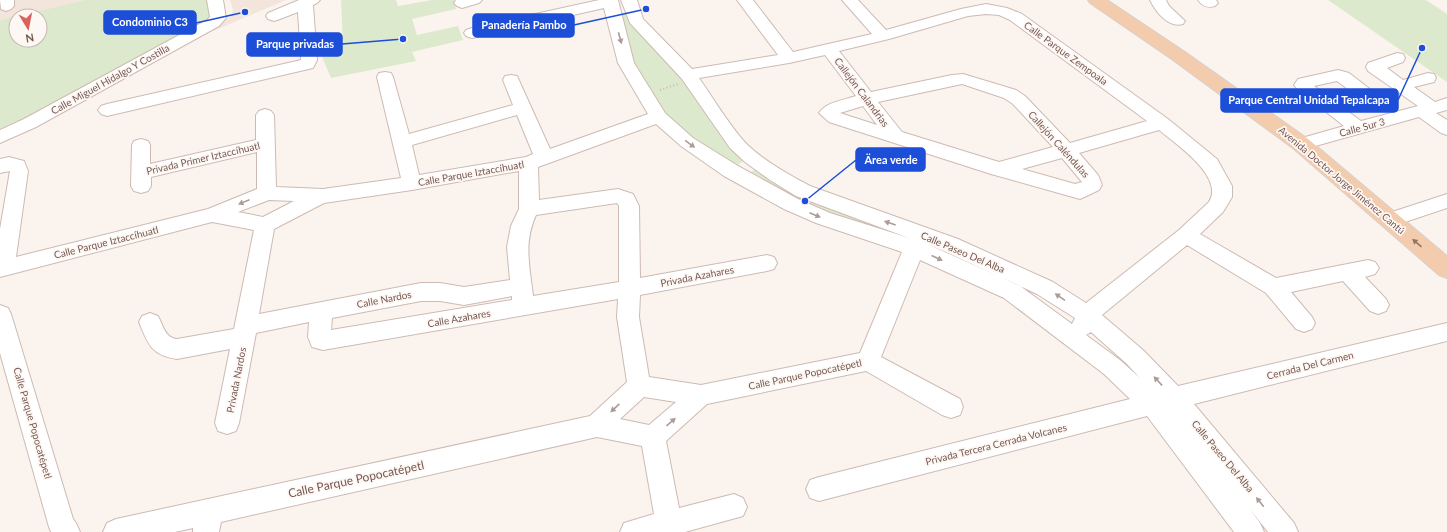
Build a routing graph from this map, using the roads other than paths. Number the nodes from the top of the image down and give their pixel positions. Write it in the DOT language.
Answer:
graph roads {
  1 [pos="216,0"];
  2 [pos="745,0"];
  3 [pos="850,0"];
  4 [pos="952,0"];
  5 [pos="1096,0"];
  6 [pos="1158,0"];
  7 [pos="616,1"];
  8 [pos="308,2"];
  9 [pos="1114,6"];
  10 [pos="966,12"];
  11 [pos="274,16"];
  12 [pos="1177,21"];
  13 [pos="472,33"];
  14 [pos="883,36"];
  15 [pos="829,49"];
  16 [pos="789,58"];
  17 [pos="1397,58"];
  18 [pos="385,76"];
  19 [pos="690,78"];
  20 [pos="1428,78"];
  21 [pos="511,80"];
  22 [pos="1400,86"];
  23 [pos="867,99"];
  24 [pos="1328,105"];
  25 [pos="1439,106"];
  26 [pos="523,108"];
  27 [pos="107,110"];
  28 [pos="265,115"];
  29 [pos="659,117"];
  30 [pos="1162,123"];
  31 [pos="1358,128"];
  32 [pos="1447,129"];
  33 [pos="894,135"];
  34 [pos="0,137"];
  35 [pos="402,142"];
  36 [pos="265,144"];
  37 [pos="1301,144"];
  38 [pos="141,145"];
  39 [pos="1067,151"];
  40 [pos="536,160"];
  41 [pos="756,161"];
  42 [pos="0,166"];
  43 [pos="998,169"];
  44 [pos="731,171"];
  45 [pos="412,183"];
  46 [pos="267,193"];
  47 [pos="290,194"];
  48 [pos="323,196"];
  49 [pos="1447,201"];
  50 [pos="529,209"];
  51 [pos="212,215"];
  52 [pos="285,215"];
  53 [pos="1390,220"];
  54 [pos="265,225"];
  55 [pos="1186,235"];
  56 [pos="918,241"];
  57 [pos="767,263"];
  58 [pos="2,268"];
  59 [pos="1447,269"];
  60 [pos="1274,287"];
  61 [pos="628,290"];
  62 [pos="440,292"];
  63 [pos="523,297"];
  64 [pos="1378,305"];
  65 [pos="321,311"];
  66 [pos="0,314"];
  67 [pos="1087,316"];
  68 [pos="1050,321"];
  69 [pos="150,322"];
  70 [pos="439,322"];
  71 [pos="1304,324"];
  72 [pos="246,331"];
  73 [pos="1447,332"];
  74 [pos="1076,340"];
  75 [pos="6,353"];
  76 [pos="868,361"];
  77 [pos="639,386"];
  78 [pos="701,395"];
  79 [pos="1163,401"];
  80 [pos="951,407"];
  81 [pos="227,422"];
  82 [pos="597,426"];
  83 [pos="653,437"];
  84 [pos="819,489"];
  85 [pos="734,507"];
  86 [pos="208,521"];
  87 [pos="669,523"];
  88 [pos="67,532"];
  89 [pos="116,532"];
  90 [pos="633,532"];
  91 [pos="1251,532"];
  92 [pos="1285,532"];
  1 -- 34 [label="street, Calle Miguel Hidalgo Y Costilla"];
  2 -- 16 [label="street"];
  3 -- 14 [label="street"];
  4 -- 10 [label="street"];
  5 -- 9 [label="main road, Avenida Doctor Jorge Jiménez Cantú"];
  6 -- 12 [label="street"];
  7 -- 13 [label="street"];
  7 -- 19 [label="street, Calle Paseo Del Alba"];
  7 -- 29 [label="street, Calle Paseo Del Alba, one-way"];
  8 -- 11 [label="street"];
  8 -- 27 [label="street"];
  9 -- 37 [label="main road, Avenida Doctor Jorge Jiménez Cantú"];
  10 -- 14 [label="street, Calle Parque Zempoala"];
  10 -- 30 [label="street, Calle Parque Zempoala"];
  14 -- 15 [label="street, Calle Parque Zempoala"];
  15 -- 16 [label="street, Calle Parque Zempoala"];
  15 -- 23 [label="street, Callejón Calandrias"];
  16 -- 19 [label="street, Calle Parque Zempoala"];
  17 -- 22 [label="street"];
  18 -- 35 [label="street"];
  19 -- 41 [label="street, Calle Paseo Del Alba"];
  20 -- 22 [label="street"];
  21 -- 26 [label="street"];
  22 -- 25 [label="street"];
  23 -- 33 [label="street, Callejón Calandrias"];
  23 -- 33 [label="street, Callejón Caléndulas"];
  23 -- 39 [label="street, Callejón Caléndulas"];
  24 -- 31 [label="street"];
  25 -- 31 [label="street, Calle Sur 3"];
  25 -- 32 [label="street"];
  26 -- 35 [label="street"];
  26 -- 40 [label="street"];
  28 -- 36 [label="street, Privada Primer Iztaccíhuatl"];
  29 -- 40 [label="street, Calle Parque Iztaccíhuatl"];
  29 -- 44 [label="street, Calle Paseo Del Alba, one-way"];
  30 -- 39 [label="street"];
  30 -- 55 [label="street, Calle Parque Zempoala"];
  31 -- 37 [label="street, Calle Sur 3"];
  33 -- 43 [label="street, Callejón Caléndulas"];
  35 -- 45 [label="street"];
  36 -- 38 [label="street, Privada Primer Iztaccíhuatl"];
  36 -- 46 [label="street, Privada Primer Iztaccíhuatl"];
  37 -- 53 [label="main road, Avenida Doctor Jorge Jiménez Cantú"];
  39 -- 43 [label="street"];
  39 -- 43 [label="street, Callejón Caléndulas"];
  40 -- 45 [label="street, Calle Parque Iztaccíhuatl"];
  40 -- 50 [label="street"];
  41 -- 44 [label="street"];
  56 -- 41 [label="street, Calle Paseo Del Alba, one-way"];
  42 -- 58 [label="street"];
  44 -- 56 [label="street, Calle Paseo Del Alba, one-way"];
  45 -- 48 [label="street, Calle Parque Iztaccíhuatl"];
  46 -- 47 [label="street, Calle Parque Iztaccíhuatl"];
  46 -- 51 [label="street, Calle Parque Iztaccíhuatl, one-way"];
  47 -- 48 [label="street, Calle Parque Iztaccíhuatl"];
  47 -- 52 [label="street"];
  48 -- 52 [label="street, Calle Parque Iztaccíhuatl"];
  49 -- 53 [label="street"];
  50 -- 61 [label="street"];
  50 -- 63 [label="street"];
  51 -- 54 [label="street, Calle Parque Iztaccíhuatl"];
  51 -- 58 [label="street, Calle Parque Iztaccíhuatl"];
  52 -- 54 [label="street, Calle Parque Iztaccíhuatl"];
  59 -- 53 [label="main road, Avenida Doctor Jorge Jiménez Cantú, one-way"];
  54 -- 72 [label="street"];
  55 -- 60 [label="street"];
  55 -- 67 [label="street, Calle Parque Zempoala"];
  67 -- 56 [label="street, Calle Paseo Del Alba, one-way"];
  56 -- 68 [label="street, Calle Paseo Del Alba, one-way"];
  56 -- 76 [label="street, Calle Parque Popocatépetl"];
  57 -- 61 [label="street, Privada Azahares"];
  60 -- 64 [label="street"];
  60 -- 71 [label="street"];
  61 -- 63 [label="street, Calle Azahares"];
  61 -- 77 [label="street"];
  62 -- 63 [label="street, Calle Nardos"];
  62 -- 65 [label="street, Calle Nardos"];
  62 -- 70 [label="street"];
  63 -- 70 [label="street, Calle Azahares"];
  65 -- 70 [label="street, Calle Azahares"];
  65 -- 72 [label="street, Calle Nardos"];
  66 -- 75 [label="street, Calle Parque Popocatépetl"];
  67 -- 68 [label="street"];
  67 -- 74 [label="street, Calle Parque Zempoala"];
  79 -- 67 [label="street, Calle Paseo Del Alba, one-way"];
  68 -- 74 [label="street, Calle Paseo Del Alba"];
  69 -- 72 [label="street, Privada Nardos"];
  72 -- 81 [label="street, Privada Nardos"];
  73 -- 79 [label="street, Cerrada Del Carmen"];
  74 -- 79 [label="street, Calle Paseo Del Alba"];
  75 -- 88 [label="street, Calle Parque Popocatépetl"];
  76 -- 78 [label="street, Calle Parque Popocatépetl"];
  76 -- 80 [label="street"];
  77 -- 78 [label="street, Calle Parque Popocatépetl"];
  77 -- 82 [label="street, one-way"];
  83 -- 78 [label="street, Calle Parque Popocatépetl, one-way"];
  79 -- 84 [label="street, Privada Tercera Cerrada Volcanes"];
  79 -- 91 [label="street, Calle Paseo Del Alba"];
  92 -- 79 [label="street, Calle Paseo Del Alba, one-way"];
  82 -- 83 [label="street, Calle Parque Popocatépetl"];
  82 -- 86 [label="street, Calle Parque Popocatépetl"];
  83 -- 87 [label="street"];
  85 -- 87 [label="street"];
  86 -- 89 [label="street, Calle Parque Popocatépetl"];
  87 -- 90 [label="street"];
}
